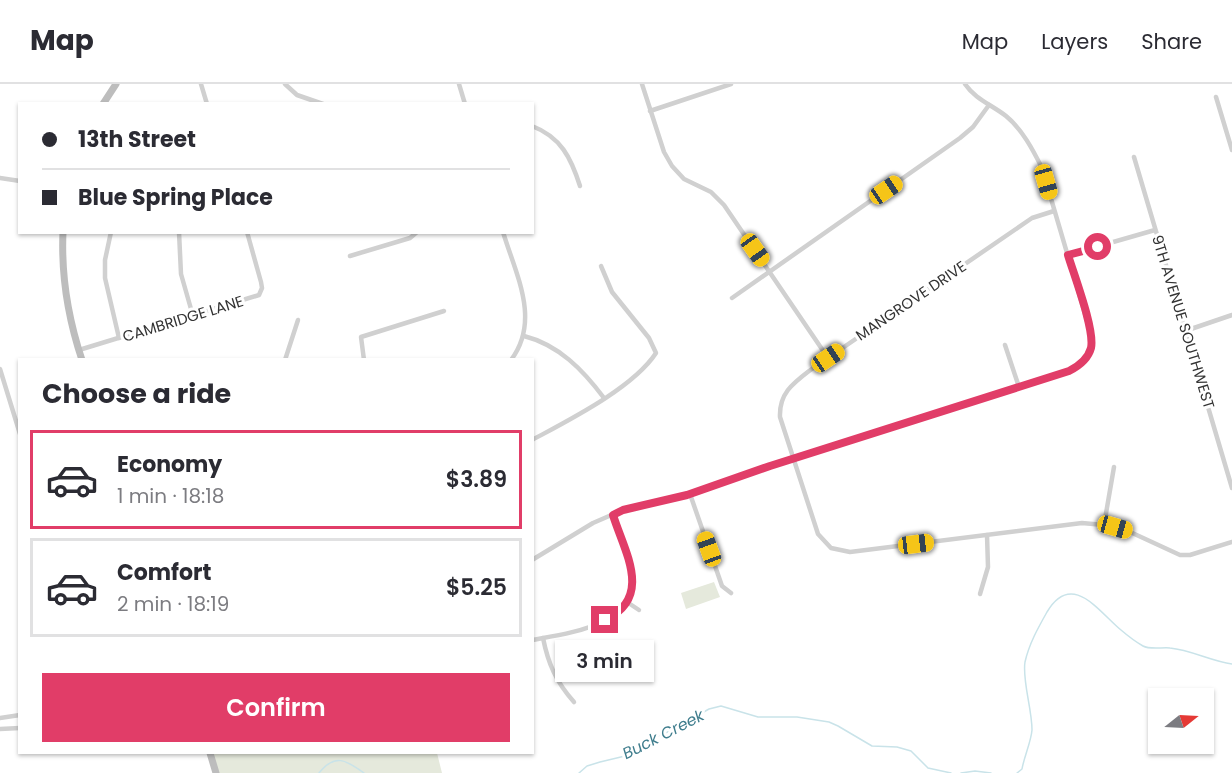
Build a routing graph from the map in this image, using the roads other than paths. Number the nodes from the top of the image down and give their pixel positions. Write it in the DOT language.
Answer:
graph roads {
  1 [pos="116,84"];
  2 [pos="201,84"];
  3 [pos="285,84"];
  4 [pos="459,84"];
  5 [pos="642,84"];
  6 [pos="731,84"];
  7 [pos="965,84"];
  8 [pos="1216,97"];
  9 [pos="104,102"];
  10 [pos="206,102"];
  11 [pos="317,102"];
  12 [pos="464,102"];
  13 [pos="989,105"];
  14 [pos="650,111"];
  15 [pos="534,127"];
  16 [pos="1232,150"];
  17 [pos="1134,157"];
  18 [pos="0,178"];
  19 [pos="18,181"];
  20 [pos="580,186"];
  21 [pos="1054,211"];
  22 [pos="1155,230"];
  23 [pos="63,234"];
  24 [pos="111,234"];
  25 [pos="179,234"];
  26 [pos="248,234"];
  27 [pos="415,234"];
  28 [pos="504,234"];
  29 [pos="1068,255"];
  30 [pos="350,256"];
  31 [pos="601,266"];
  32 [pos="769,270"];
  33 [pos="732,298"];
  34 [pos="444,311"];
  35 [pos="1232,315"];
  36 [pos="193,316"];
  37 [pos="298,320"];
  38 [pos="1185,331"];
  39 [pos="524,336"];
  40 [pos="119,338"];
  41 [pos="1005,345"];
  42 [pos="79,350"];
  43 [pos="81,358"];
  44 [pos="286,358"];
  45 [pos="364,358"];
  46 [pos="512,358"];
  47 [pos="828,358"];
  48 [pos="0,369"];
  49 [pos="1019,387"];
  50 [pos="604,398"];
  51 [pos="18,428"];
  52 [pos="534,439"];
  53 [pos="792,459"];
  54 [pos="1114,467"];
  55 [pos="1232,488"];
  56 [pos="690,494"];
  57 [pos="613,515"];
  58 [pos="1104,525"];
  59 [pos="987,535"];
  60 [pos="1232,542"];
  61 [pos="534,559"];
  62 [pos="731,594"];
  63 [pos="980,594"];
  64 [pos="627,602"];
  65 [pos="639,610"];
  66 [pos="543,638"];
  67 [pos="534,640"];
  68 [pos="574,702"];
  69 [pos="18,715"];
  70 [pos="0,718"];
  71 [pos="18,728"];
  72 [pos="0,729"];
  73 [pos="210,754"];
  74 [pos="216,773"];
  1 -- 9 [label="street"];
  2 -- 10 [label="street"];
  3 -- 11 [label="street"];
  4 -- 12 [label="street"];
  5 -- 14 [label="street"];
  6 -- 14 [label="street"];
  7 -- 13 [label="street"];
  8 -- 16 [label="street"];
  13 -- 21 [label="street"];
  13 -- 32 [label="street"];
  14 -- 32 [label="street"];
  15 -- 20 [label="street"];
  17 -- 22 [label="street, 9TH AVENUE SOUTHWEST"];
  18 -- 19 [label="street"];
  21 -- 29 [label="street"];
  21 -- 47 [label="street, MANGROVE DRIVE"];
  22 -- 29 [label="street"];
  22 -- 38 [label="street, 9TH AVENUE SOUTHWEST"];
  23 -- 42 [label="street"];
  24 -- 40 [label="street"];
  25 -- 36 [label="street"];
  26 -- 36 [label="street, CAMBRIDGE LANE"];
  27 -- 30 [label="street"];
  28 -- 39 [label="street"];
  29 -- 49 [label="street"];
  31 -- 50 [label="street"];
  32 -- 33 [label="street"];
  32 -- 47 [label="street"];
  34 -- 45 [label="street"];
  35 -- 38 [label="street"];
  36 -- 40 [label="street, CAMBRIDGE LANE"];
  37 -- 44 [label="street"];
  38 -- 55 [label="street, 9TH AVENUE SOUTHWEST"];
  39 -- 46 [label="street"];
  39 -- 50 [label="street"];
  40 -- 42 [label="street, CAMBRIDGE LANE"];
  41 -- 49 [label="street"];
  42 -- 43 [label="street"];
  47 -- 53 [label="street, MANGROVE DRIVE"];
  48 -- 51 [label="street"];
  49 -- 53 [label="street"];
  50 -- 52 [label="street"];
  53 -- 56 [label="street"];
  53 -- 59 [label="street, MANGROVE DRIVE"];
  54 -- 58 [label="street"];
  56 -- 57 [label="street"];
  56 -- 62 [label="street"];
  57 -- 61 [label="street"];
  57 -- 64 [label="street"];
  58 -- 59 [label="street"];
  58 -- 60 [label="street"];
  59 -- 63 [label="street"];
  64 -- 65 [label="street"];
  64 -- 66 [label="street"];
  66 -- 67 [label="street"];
  66 -- 68 [label="street"];
  69 -- 70 [label="street"];
  71 -- 72 [label="street"];
  73 -- 74 [label="street"];
}
